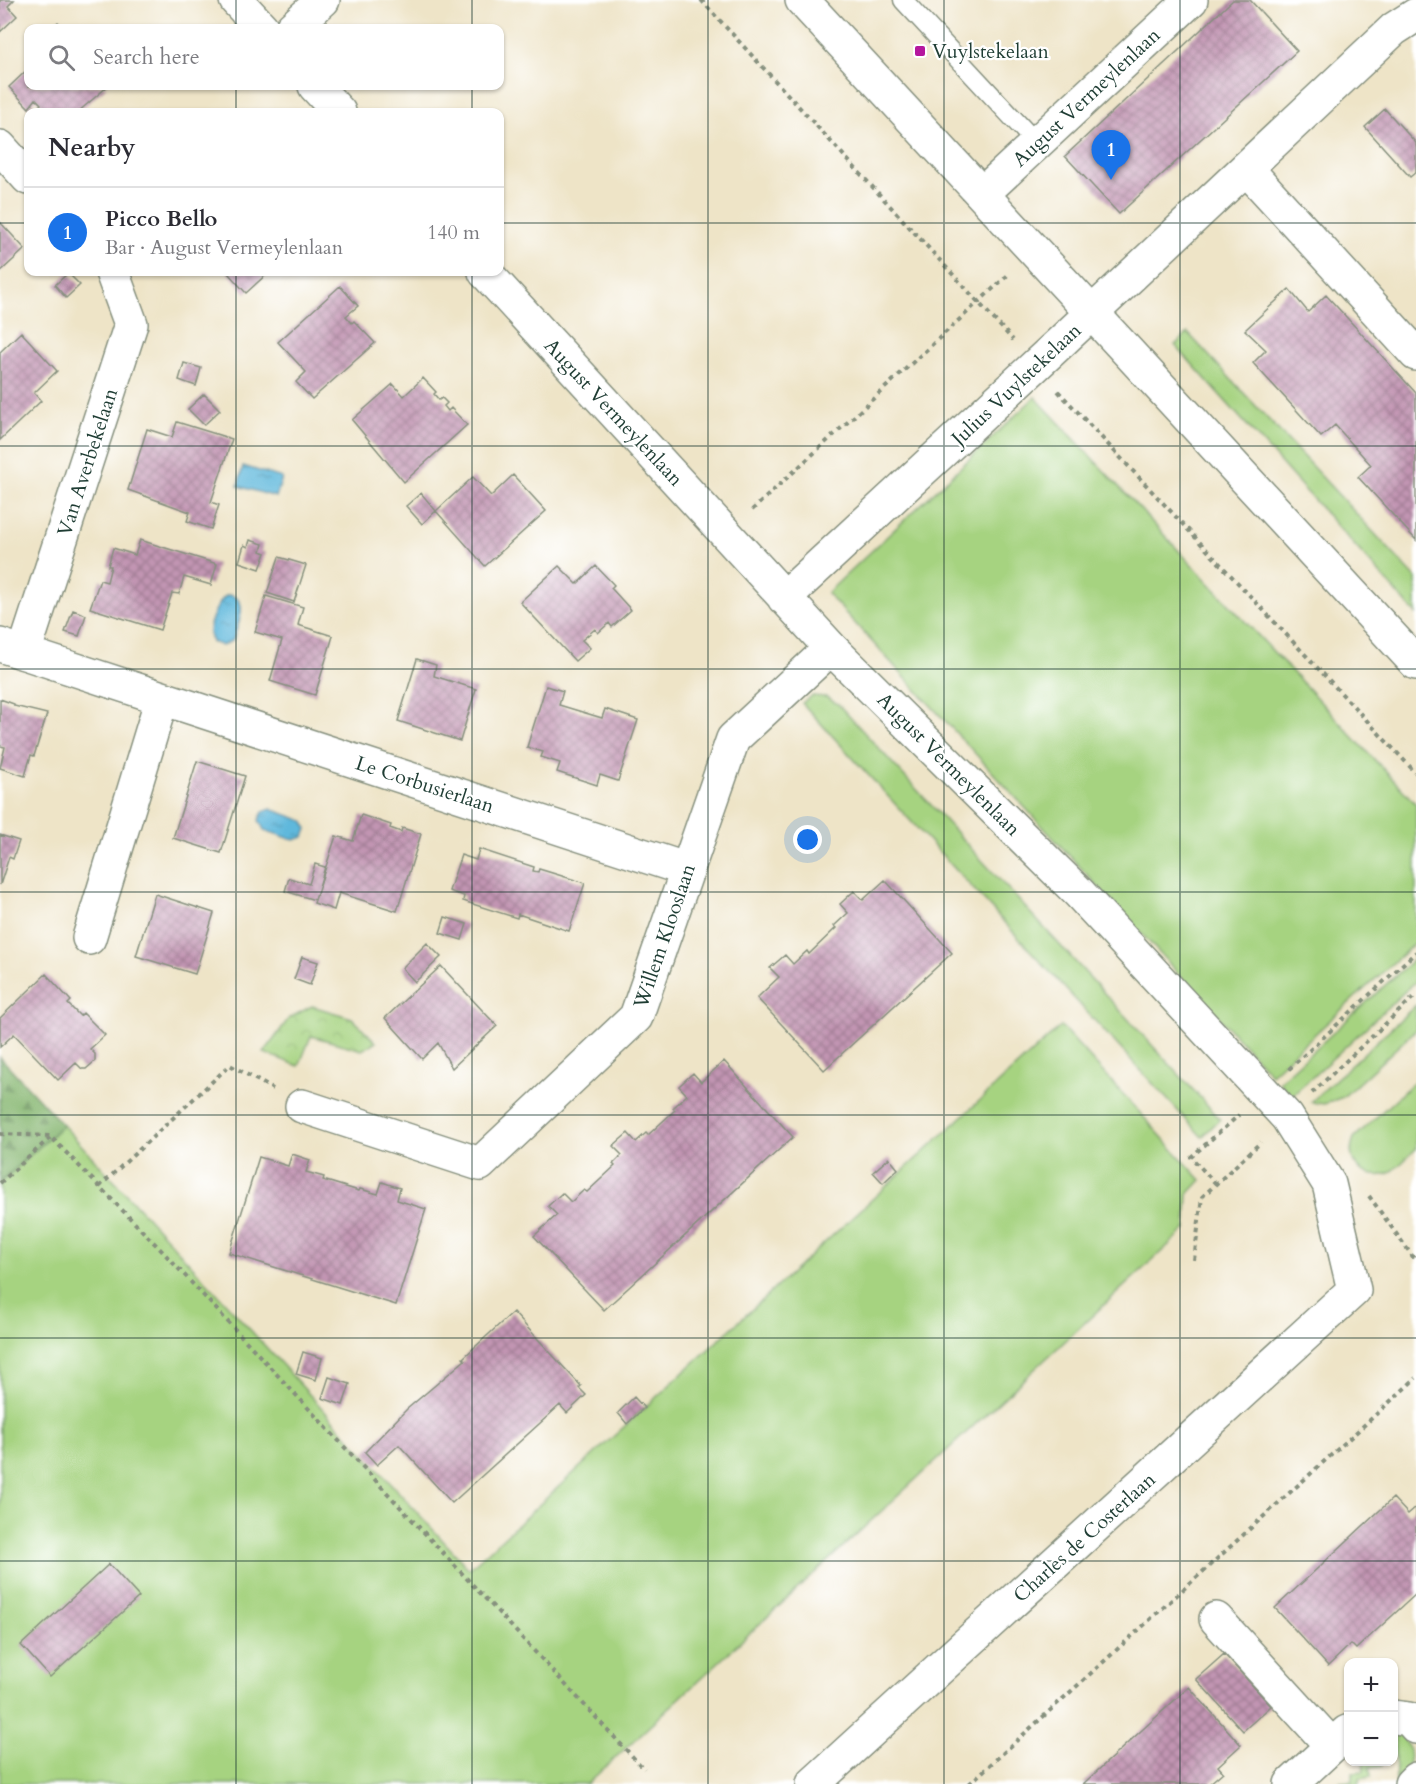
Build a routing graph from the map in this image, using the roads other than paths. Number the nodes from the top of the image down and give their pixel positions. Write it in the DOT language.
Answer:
graph roads {
  1 [pos="236,0"];
  2 [pos="323,0"];
  3 [pos="802,0"];
  4 [pos="903,0"];
  5 [pos="1191,0"];
  6 [pos="1416,15"];
  7 [pos="258,24"];
  8 [pos="296,24"];
  9 [pos="319,90"];
  10 [pos="335,108"];
  11 [pos="1036,143"];
  12 [pos="0,147"];
  13 [pos="1246,168"];
  14 [pos="24,174"];
  15 [pos="982,194"];
  16 [pos="113,276"];
  17 [pos="489,276"];
  18 [pos="1092,314"];
  19 [pos="1416,354"];
  20 [pos="784,598"];
  21 [pos="831,648"];
  22 [pos="12,649"];
  23 [pos="1416,663"];
  24 [pos="162,698"];
  25 [pos="688,870"];
  26 [pos="89,938"];
  27 [pos="302,1106"];
  28 [pos="1354,1290"];
  29 [pos="1216,1618"];
  30 [pos="1340,1738"];
  31 [pos="1416,1779"];
  32 [pos="813,1784"];
  33 [pos="1291,1784"];
  34 [pos="1411,1784"];
  1 -- 7 [label="street"];
  2 -- 8 [label="street"];
  3 -- 15 [label="street"];
  4 -- 11 [label="lane"];
  5 -- 11 [label="street, August Vermeylenlaan"];
  6 -- 13 [label="street, Julius Vuylstekelaan"];
  9 -- 10 [label="street"];
  11 -- 15 [label="street, August Vermeylenlaan"];
  12 -- 14 [label="street"];
  13 -- 18 [label="street, Julius Vuylstekelaan"];
  13 -- 19 [label="street"];
  15 -- 18 [label="street"];
  16 -- 22 [label="street, Van Averbekelaan"];
  17 -- 20 [label="street, August Vermeylenlaan"];
  18 -- 20 [label="street, Julius Vuylstekelaan"];
  18 -- 23 [label="street"];
  20 -- 21 [label="street, August Vermeylenlaan"];
  21 -- 25 [label="street, Willem Klooslaan"];
  21 -- 28 [label="street, August Vermeylenlaan"];
  22 -- 24 [label="street, Le Corbusierlaan"];
  24 -- 25 [label="street, Le Corbusierlaan"];
  24 -- 26 [label="street"];
  25 -- 27 [label="street, Willem Klooslaan"];
  28 -- 32 [label="street, Charles de Costerlaan"];
  29 -- 30 [label="street"];
  30 -- 33 [label="street"];
  31 -- 34 [label="street"];
}
